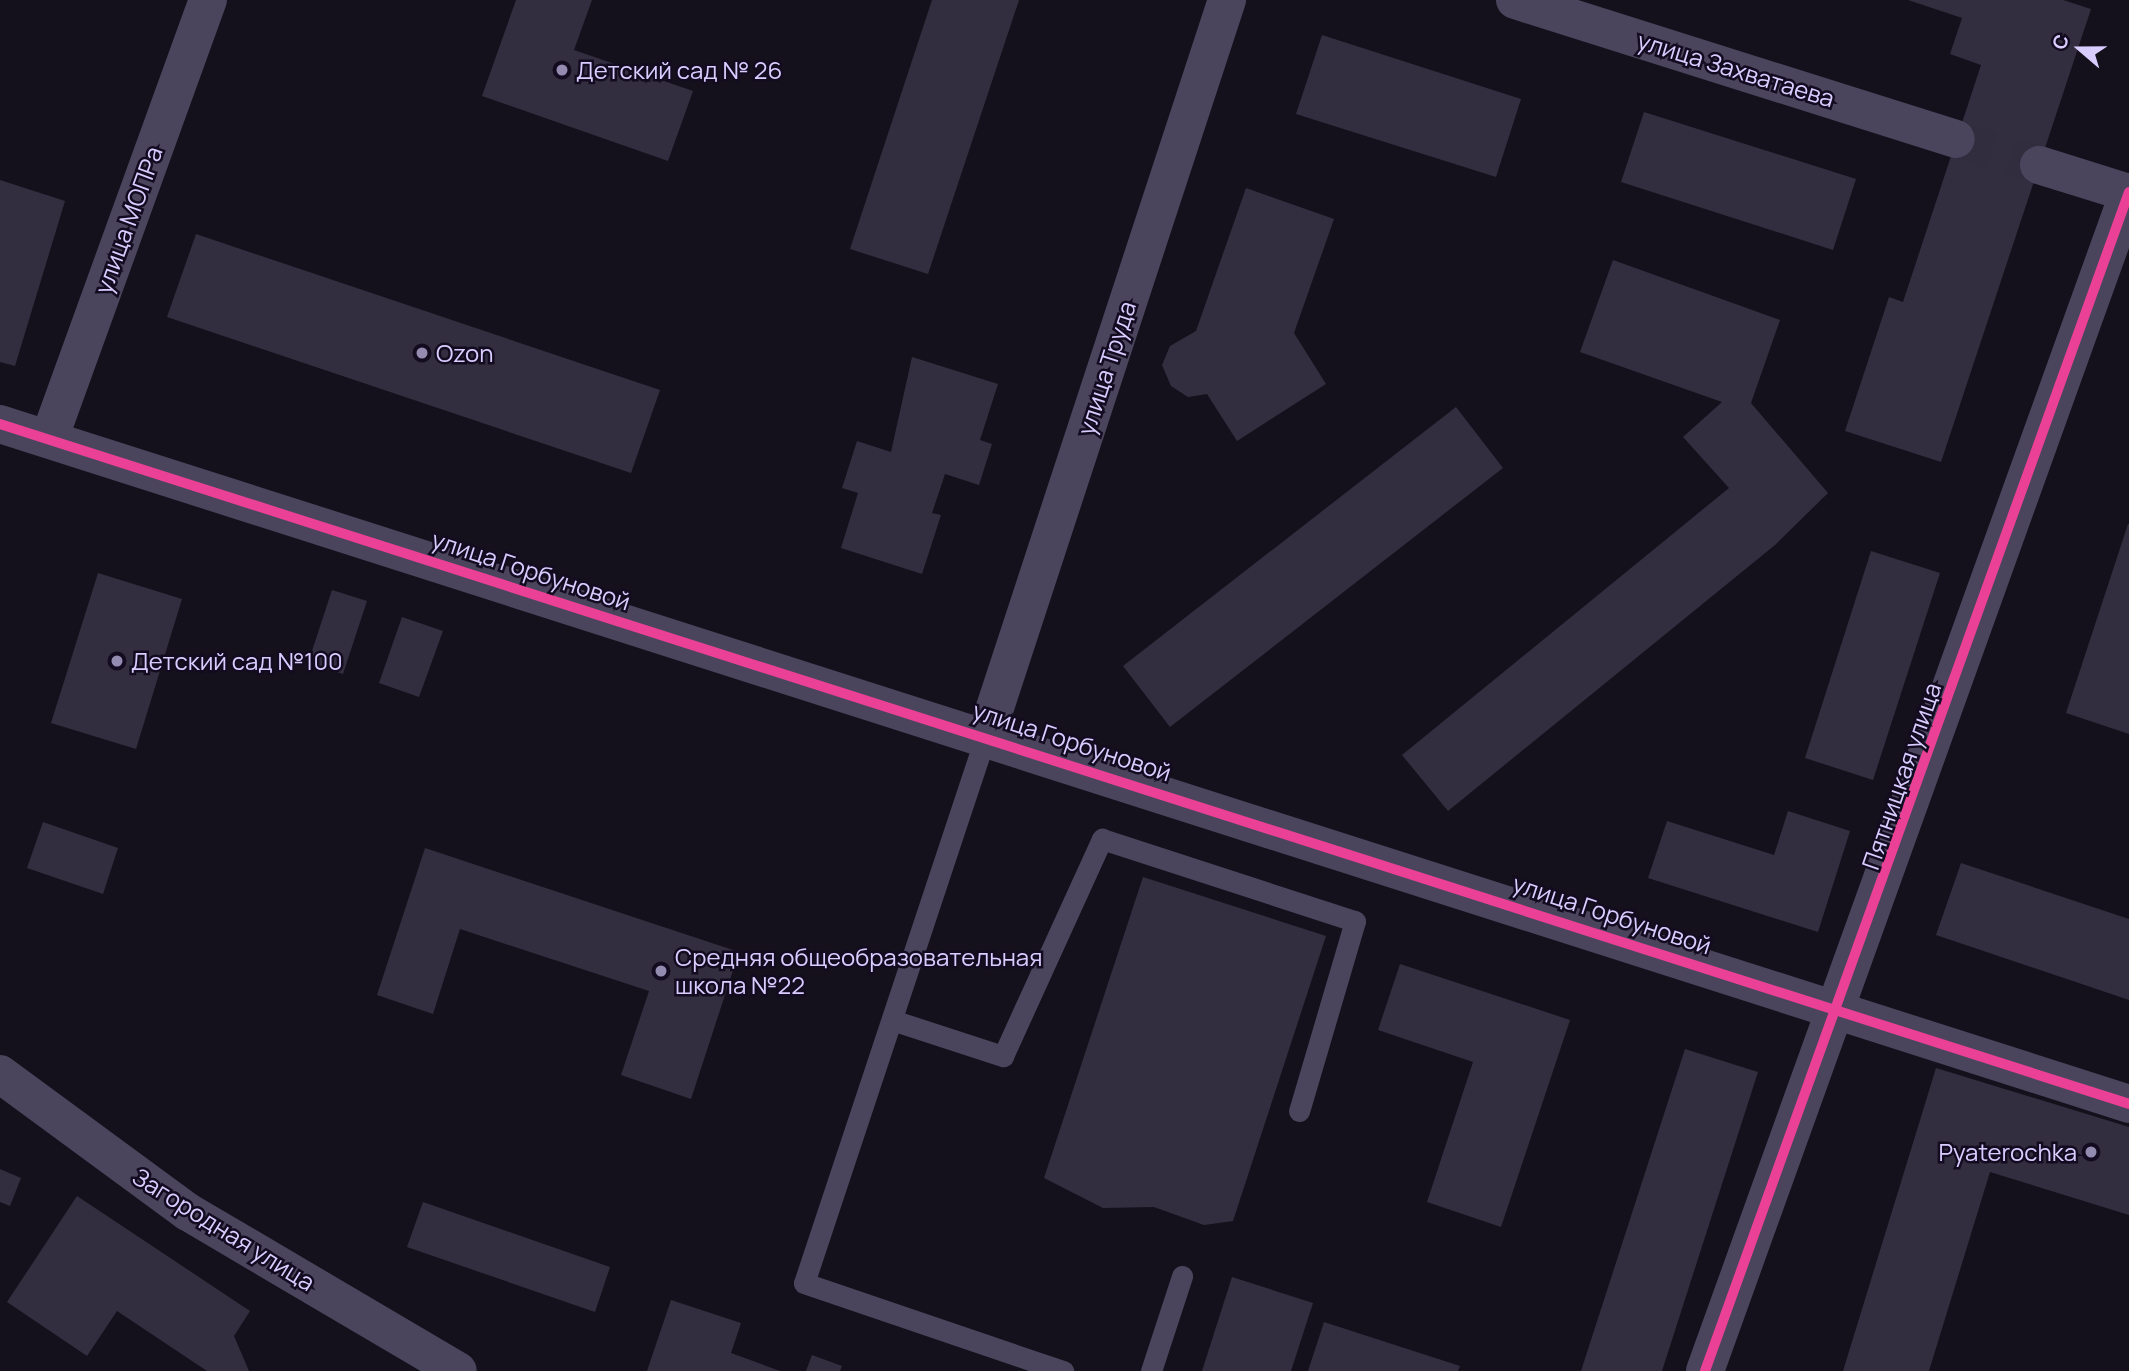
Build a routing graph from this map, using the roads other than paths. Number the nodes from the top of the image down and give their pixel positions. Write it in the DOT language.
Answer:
graph roads {
  1 [pos="208,0"];
  2 [pos="1227,0"];
  3 [pos="1515,0"];
  4 [pos="1956,139"];
  5 [pos="2039,165"];
  6 [pos="2129,193"];
  7 [pos="0,424"];
  8 [pos="49,439"];
  9 [pos="986,735"];
  10 [pos="1840,1010"];
  11 [pos="891,1020"];
  12 [pos="0,1074"];
  13 [pos="2129,1104"];
  14 [pos="1299,1111"];
  15 [pos="1182,1276"];
  16 [pos="458,1371"];
  17 [pos="1063,1371"];
  18 [pos="1150,1371"];
  19 [pos="1705,1371"];
  1 -- 8 [label="street, улица МОПРа"];
  2 -- 9 [label="street, улица Труда"];
  3 -- 4 [label="street, улица Захватаева"];
  5 -- 6 [label="street"];
  6 -- 10 [label="street, Пятницкая улица"];
  7 -- 8 [label="street, улица Горбуновой"];
  8 -- 9 [label="street, улица Горбуновой"];
  9 -- 10 [label="street, улица Горбуновой"];
  9 -- 11 [label="lane"];
  10 -- 13 [label="street, улица Горбуновой"];
  10 -- 19 [label="street, Пятницкая улица"];
  11 -- 14 [label="lane"];
  11 -- 17 [label="lane"];
  12 -- 16 [label="street, Загородная улица"];
  15 -- 18 [label="lane"];
}
